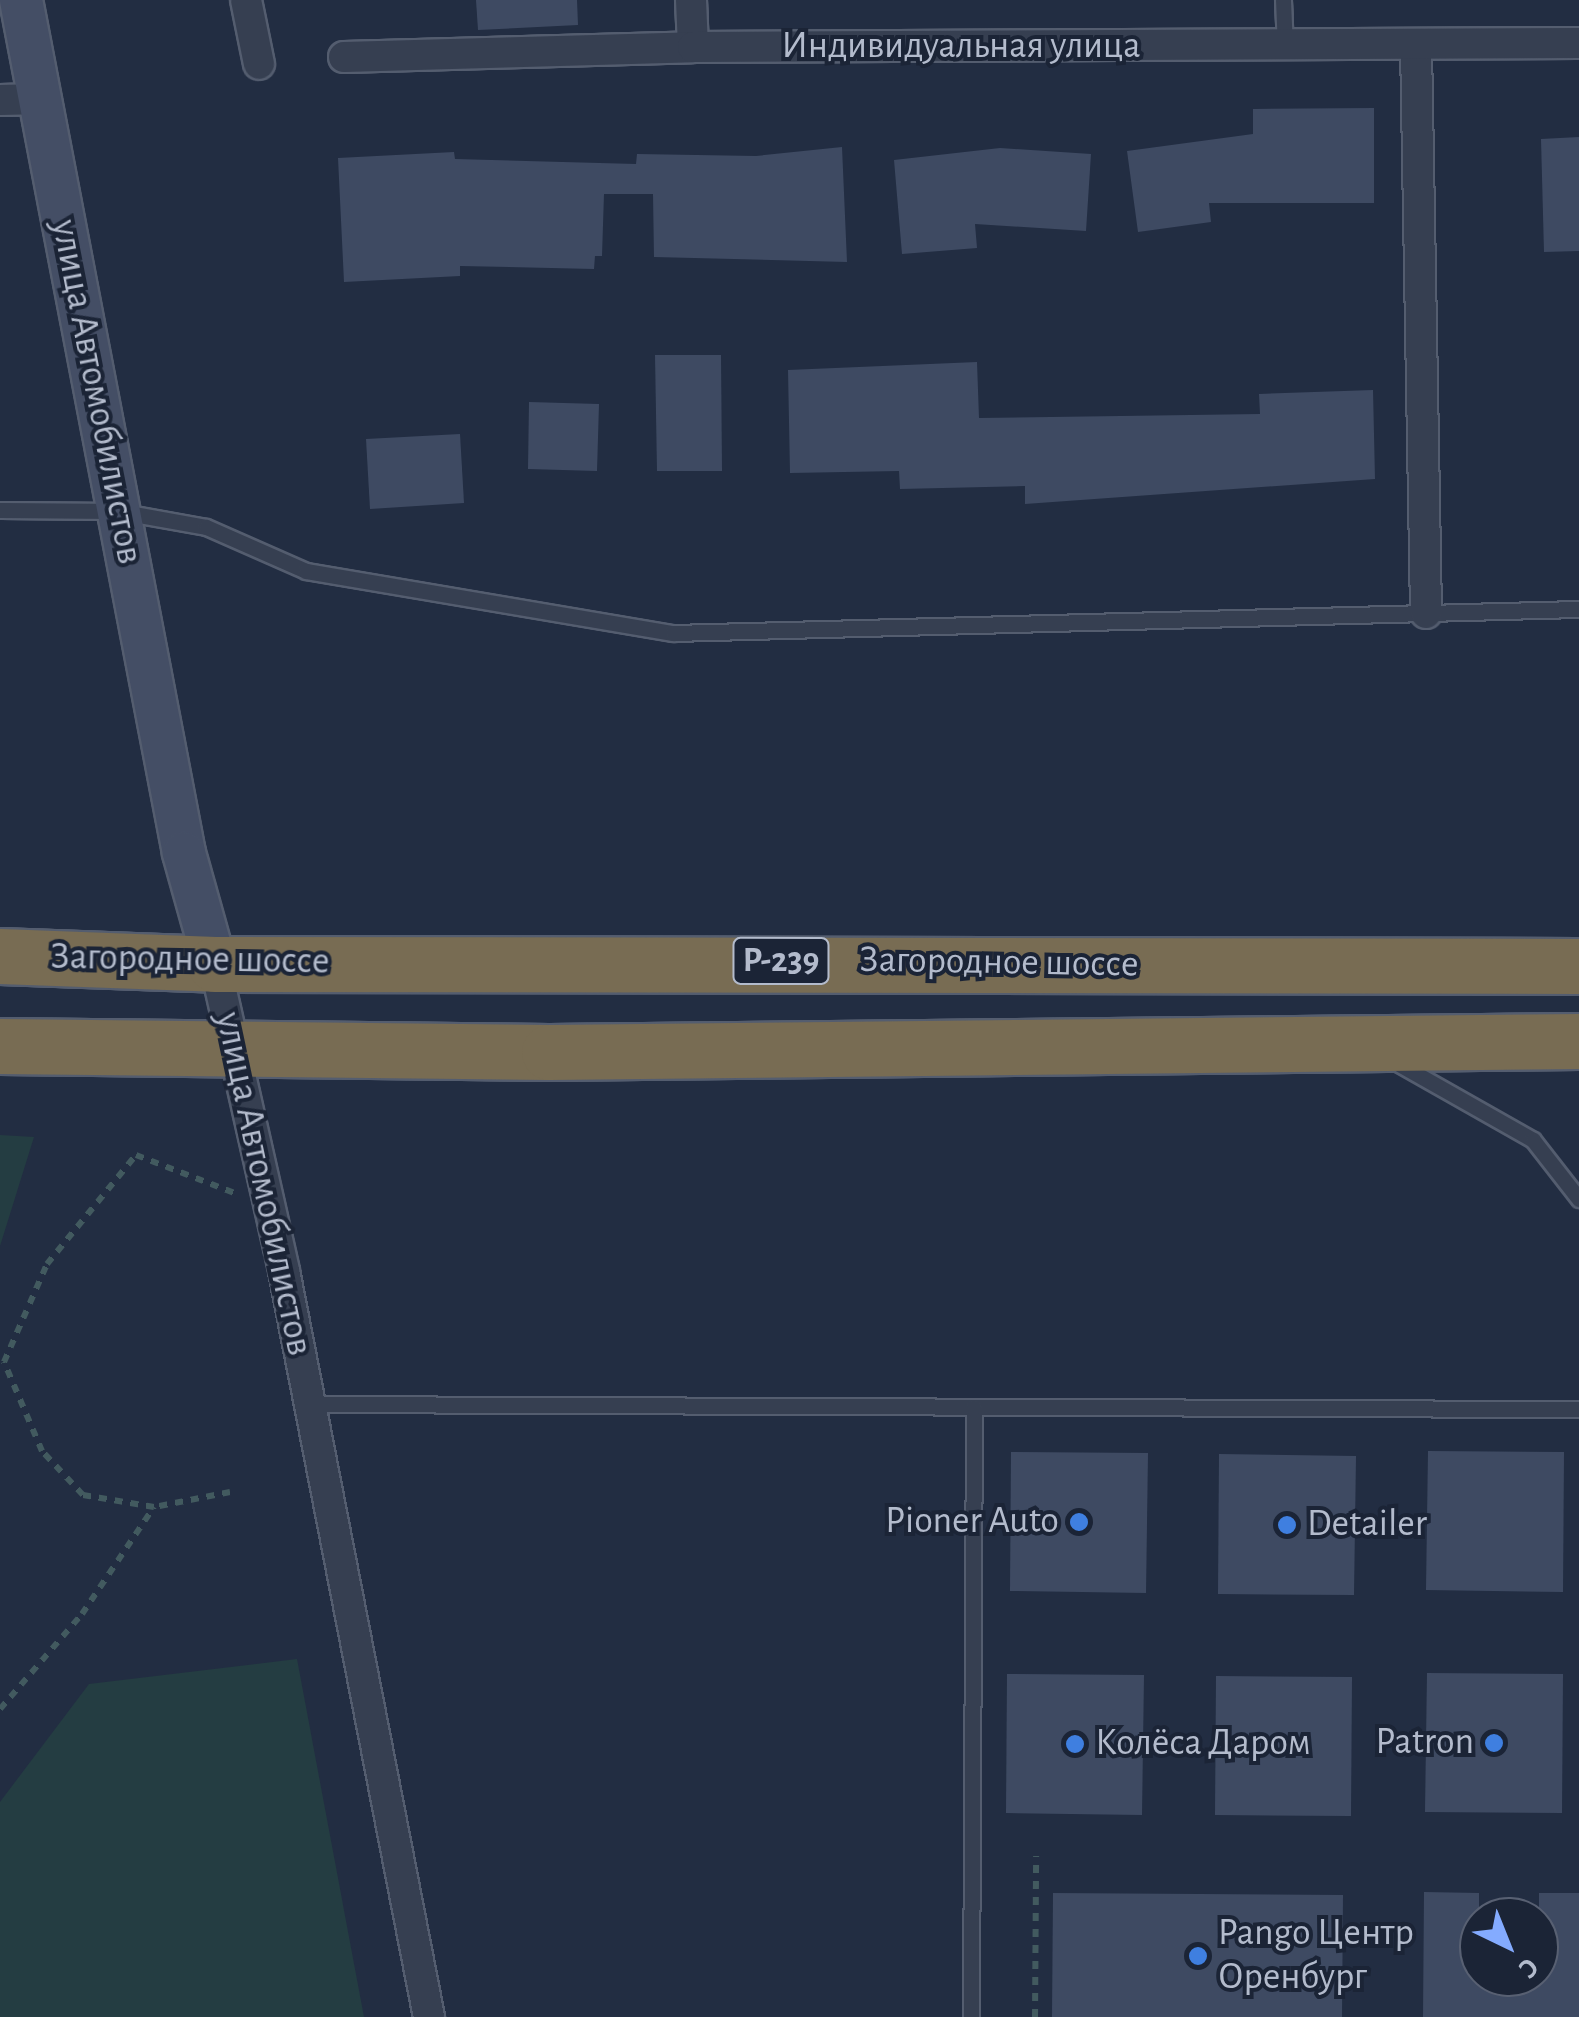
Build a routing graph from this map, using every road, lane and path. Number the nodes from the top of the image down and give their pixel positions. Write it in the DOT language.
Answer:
graph roads {
  1 [pos="21,0"];
  2 [pos="246,0"];
  3 [pos="691,0"];
  4 [pos="1283,0"];
  5 [pos="1579,43"];
  6 [pos="1416,46"];
  7 [pos="692,47"];
  8 [pos="1284,47"];
  9 [pos="344,57"];
  10 [pos="259,64"];
  11 [pos="21,99"];
  12 [pos="0,510"];
  13 [pos="117,511"];
  14 [pos="1579,609"];
  15 [pos="1426,613"];
  16 [pos="0,956"];
  17 [pos="215,964"];
  18 [pos="1579,966"];
  19 [pos="1579,1040"];
  20 [pos="1336,1042"];
  21 [pos="0,1046"];
  22 [pos="236,1053"];
  23 [pos="266,1188"];
  24 [pos="1579,1199"];
  25 [pos="3,1368"];
  26 [pos="310,1404"];
  27 [pos="974,1407"];
  28 [pos="1579,1409"];
  29 [pos="230,1492"];
  30 [pos="154,1508"];
  31 [pos="0,1709"];
  32 [pos="1036,1856"];
  33 [pos="430,2017"];
  34 [pos="972,2017"];
  35 [pos="1035,2017"];
  1 -- 11 [label="street, улица Автомобилистов"];
  2 -- 10 [label="street"];
  3 -- 7 [label="street"];
  4 -- 8 [label="lane"];
  5 -- 6 [label="street, Индивидуальная улица"];
  6 -- 8 [label="street, Индивидуальная улица"];
  6 -- 15 [label="street"];
  7 -- 8 [label="street, Индивидуальная улица"];
  7 -- 9 [label="street, Индивидуальная улица"];
  11 -- 13 [label="street, улица Автомобилистов"];
  12 -- 13 [label="lane"];
  13 -- 15 [label="lane"];
  13 -- 17 [label="street, улица Автомобилистов"];
  14 -- 15 [label="lane"];
  16 -- 17 [label="highway, Загородное шоссе / Р-239"];
  17 -- 18 [label="highway, Загородное шоссе / Р-239"];
  17 -- 22 [label="street, улица Автомобилистов"];
  19 -- 20 [label="highway, Загородное шоссе"];
  20 -- 22 [label="highway, Загородное шоссе"];
  20 -- 24 [label="lane"];
  21 -- 22 [label="highway, Загородное шоссе"];
  22 -- 23 [label="street, улица Автомобилистов"];
  23 -- 25 [label="path"];
  23 -- 26 [label="street, улица Автомобилистов"];
  25 -- 30 [label="path"];
  26 -- 27 [label="lane"];
  26 -- 33 [label="street, улица Автомобилистов"];
  27 -- 28 [label="lane"];
  27 -- 34 [label="lane"];
  29 -- 30 [label="path"];
  30 -- 31 [label="path"];
  32 -- 35 [label="path"];
}
